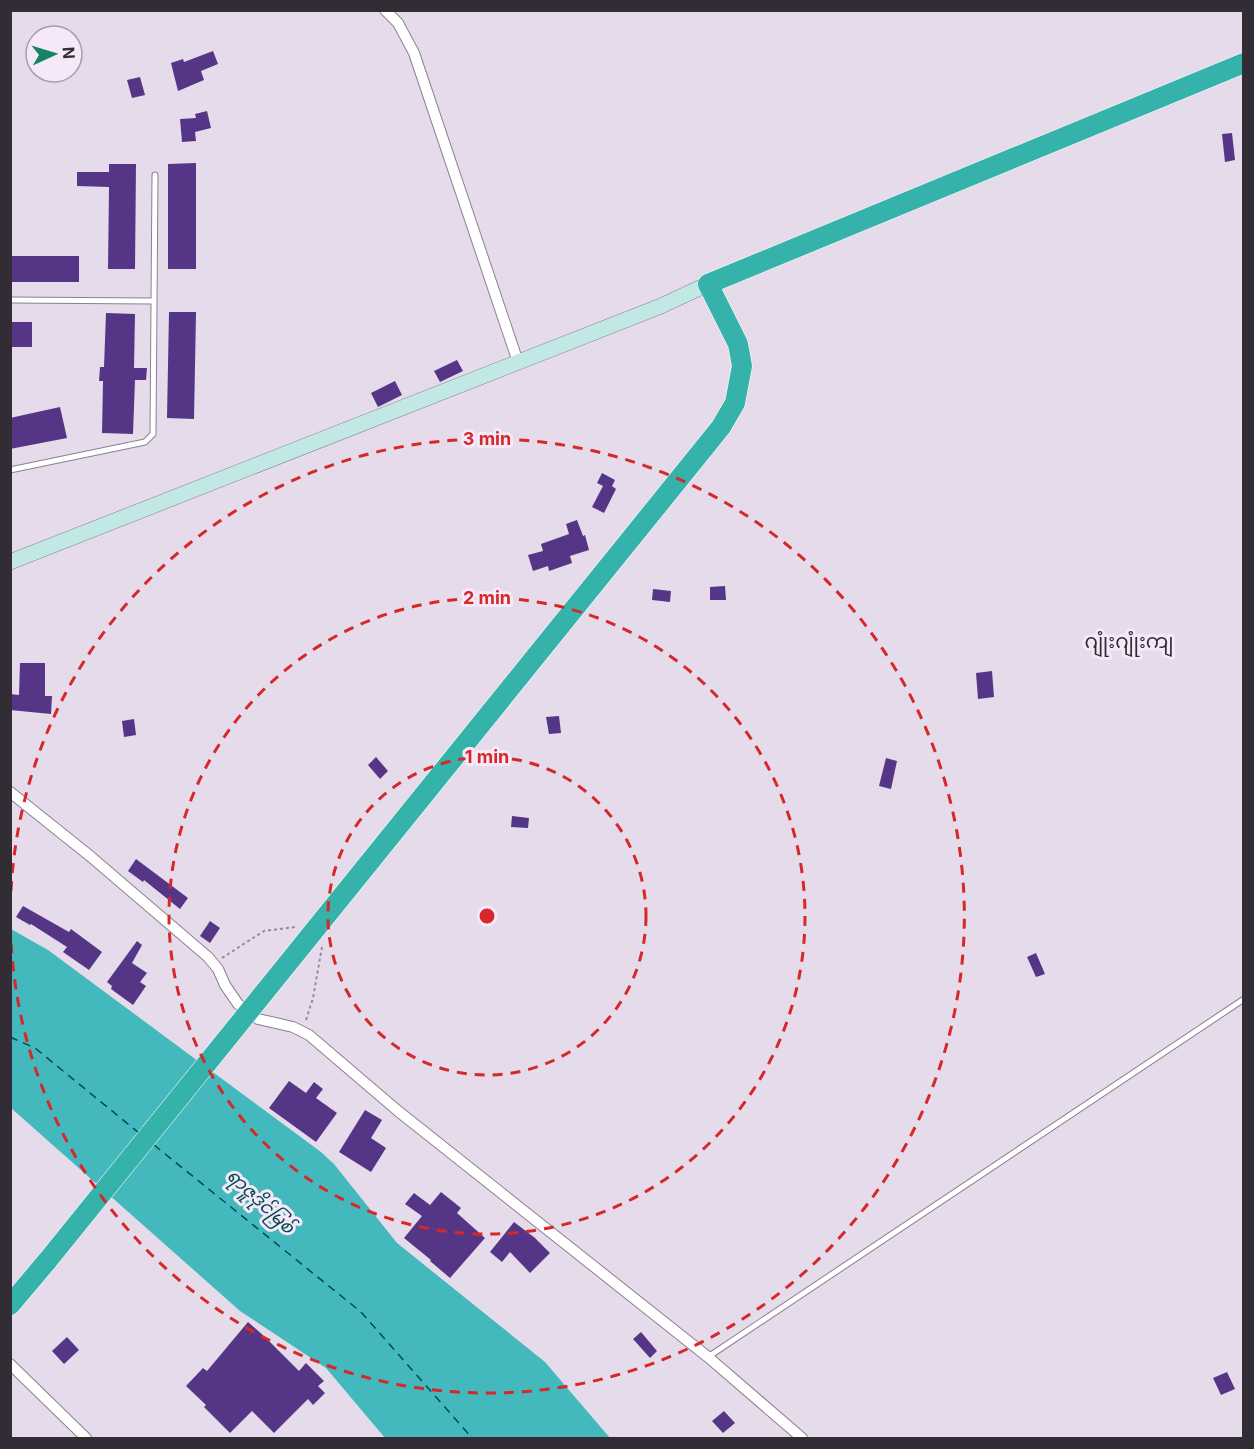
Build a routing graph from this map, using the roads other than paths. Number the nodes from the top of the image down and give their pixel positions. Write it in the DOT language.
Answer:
graph roads {
  1 [pos="386,10"];
  2 [pos="1244,63"];
  3 [pos="155,175"];
  4 [pos="708,284"];
  5 [pos="10,300"];
  6 [pos="153,301"];
  7 [pos="518,362"];
  8 [pos="10,470"];
  9 [pos="10,562"];
  10 [pos="10,792"];
  11 [pos="1244,999"];
  12 [pos="10,1305"];
  13 [pos="708,1357"];
  14 [pos="10,1364"];
  15 [pos="86,1438"];
  16 [pos="802,1438"];
  1 -- 7 [label="street"];
  2 -- 4 [label="highway"];
  3 -- 6 [label="lane"];
  4 -- 7 [label="main road"];
  4 -- 12 [label="highway, bridge"];
  5 -- 6 [label="lane"];
  6 -- 8 [label="lane"];
  7 -- 9 [label="main road"];
  10 -- 13 [label="street"];
  11 -- 13 [label="lane"];
  13 -- 16 [label="street"];
  14 -- 15 [label="street"];
}
